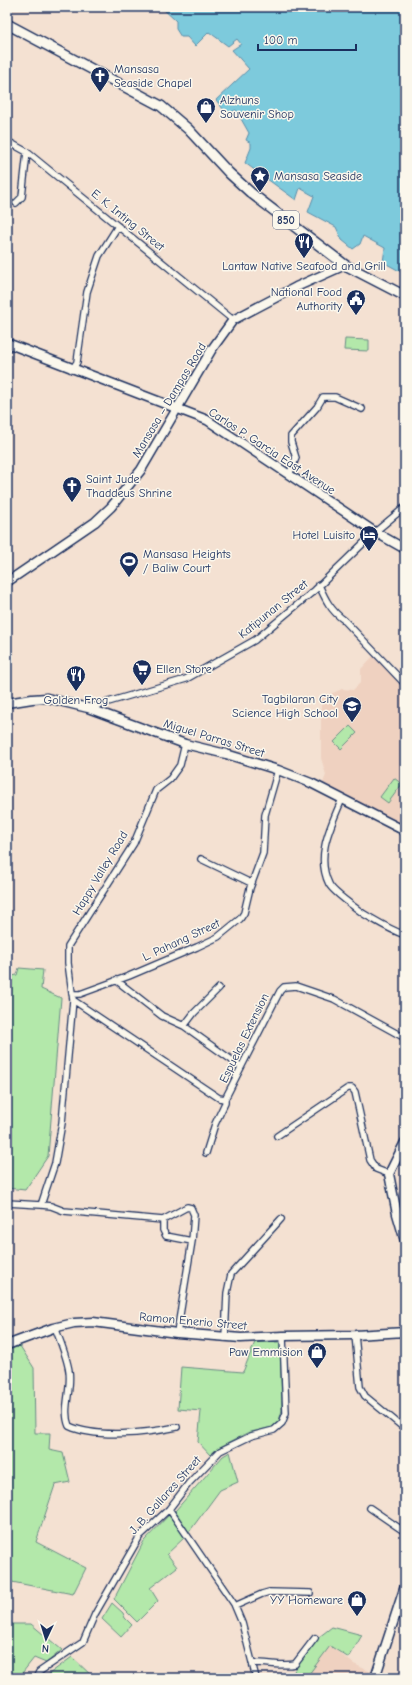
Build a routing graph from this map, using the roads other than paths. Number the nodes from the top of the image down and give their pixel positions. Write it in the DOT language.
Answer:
graph roads {
  1 [pos="7,24"];
  2 [pos="7,141"];
  3 [pos="27,152"];
  4 [pos="16,203"];
  5 [pos="118,226"];
  6 [pos="345,265"];
  7 [pos="405,296"];
  8 [pos="233,320"];
  9 [pos="7,343"];
  10 [pos="72,370"];
  11 [pos="177,409"];
  12 [pos="362,409"];
  13 [pos="289,475"];
  14 [pos="405,506"];
  15 [pos="374,532"];
  16 [pos="405,549"];
  17 [pos="7,582"];
  18 [pos="320,585"];
  19 [pos="405,684"];
  20 [pos="7,703"];
  21 [pos="88,708"];
  22 [pos="185,744"];
  23 [pos="278,770"];
  24 [pos="342,799"];
  25 [pos="405,831"];
  26 [pos="201,859"];
  27 [pos="251,883"];
  28 [pos="405,935"];
  29 [pos="116,980"];
  30 [pos="219,988"];
  31 [pos="72,997"];
  32 [pos="184,1026"];
  33 [pos="405,1038"];
  34 [pos="240,1066"];
  35 [pos="225,1099"];
  36 [pos="277,1136"];
  37 [pos="405,1142"];
  38 [pos="206,1153"];
  39 [pos="389,1174"];
  40 [pos="7,1203"];
  41 [pos="41,1205"];
  42 [pos="163,1220"];
  43 [pos="281,1220"];
  44 [pos="192,1241"];
  45 [pos="405,1241"];
  46 [pos="55,1327"];
  47 [pos="405,1332"];
  48 [pos="176,1333"];
  49 [pos="355,1335"];
  50 [pos="283,1336"];
  51 [pos="225,1338"];
  52 [pos="7,1345"];
  53 [pos="177,1427"];
  54 [pos="405,1429"];
  55 [pos="370,1508"];
  56 [pos="169,1509"];
  57 [pos="405,1532"];
  58 [pos="405,1586"];
  59 [pos="310,1593"];
  60 [pos="235,1606"];
  61 [pos="315,1638"];
  62 [pos="252,1663"];
  63 [pos="36,1678"];
  64 [pos="256,1678"];
  65 [pos="375,1678"];
  1 -- 6 [label="main road, 850"];
  2 -- 3 [label="street, E. K. Inting Street"];
  3 -- 4 [label="street"];
  3 -- 5 [label="street, E. K. Inting Street"];
  5 -- 8 [label="street, E. K. Inting Street"];
  5 -- 10 [label="street"];
  6 -- 7 [label="main road, 850"];
  6 -- 8 [label="main road, Mansasa – Dampas Road"];
  8 -- 11 [label="main road, Mansasa – Dampas Road"];
  9 -- 10 [label="main road, Carlos P. Garcia East Avenue"];
  10 -- 11 [label="main road, Carlos P. Garcia East Avenue"];
  11 -- 13 [label="main road, Carlos P. Garcia East Avenue"];
  11 -- 17 [label="main road, Mansasa – Dampas Road"];
  12 -- 13 [label="street"];
  13 -- 15 [label="main road, Carlos P. Garcia East Avenue"];
  14 -- 15 [label="street, Katipunan Street"];
  15 -- 16 [label="main road, Carlos P. Garcia East Avenue"];
  15 -- 18 [label="street, Katipunan Street"];
  18 -- 19 [label="street"];
  18 -- 21 [label="street, Katipunan Street"];
  20 -- 21 [label="main road, Miguel Parras Street"];
  21 -- 22 [label="main road, Miguel Parras Street"];
  22 -- 23 [label="main road, Miguel Parras Street"];
  22 -- 31 [label="street, Happy Valley Road"];
  23 -- 24 [label="main road, Miguel Parras Street"];
  23 -- 27 [label="street, L. Pahang Street"];
  24 -- 25 [label="main road, Miguel Parras Street"];
  24 -- 28 [label="street"];
  26 -- 27 [label="street"];
  27 -- 29 [label="street, L. Pahang Street"];
  29 -- 31 [label="street, L. Pahang Street"];
  29 -- 32 [label="street"];
  30 -- 32 [label="street"];
  31 -- 35 [label="street, Espuelas Extension"];
  31 -- 41 [label="street, Happy Valley Road"];
  32 -- 34 [label="street"];
  33 -- 34 [label="street, Espuelas Extension"];
  34 -- 35 [label="street, Espuelas Extension"];
  35 -- 38 [label="street"];
  36 -- 39 [label="street"];
  37 -- 39 [label="main road"];
  39 -- 45 [label="main road"];
  40 -- 41 [label="street"];
  41 -- 42 [label="street"];
  42 -- 44 [label="street"];
  42 -- 44 [label="street"];
  43 -- 51 [label="street"];
  44 -- 48 [label="street"];
  46 -- 48 [label="main road, Ramon Enerio Street"];
  46 -- 52 [label="main road, Ramon Enerio Street"];
  46 -- 53 [label="street"];
  47 -- 49 [label="main road, Ramon Enerio Street"];
  48 -- 51 [label="main road, Ramon Enerio Street"];
  49 -- 50 [label="main road, Ramon Enerio Street"];
  49 -- 54 [label="street"];
  50 -- 51 [label="main road, Ramon Enerio Street"];
  50 -- 56 [label="street, J. B. Gallares Street"];
  55 -- 57 [label="street"];
  56 -- 60 [label="street"];
  56 -- 63 [label="street, J. B. Gallares Street"];
  58 -- 65 [label="main road"];
  59 -- 60 [label="street"];
  60 -- 62 [label="street"];
  61 -- 62 [label="street"];
  62 -- 64 [label="street"];
}
